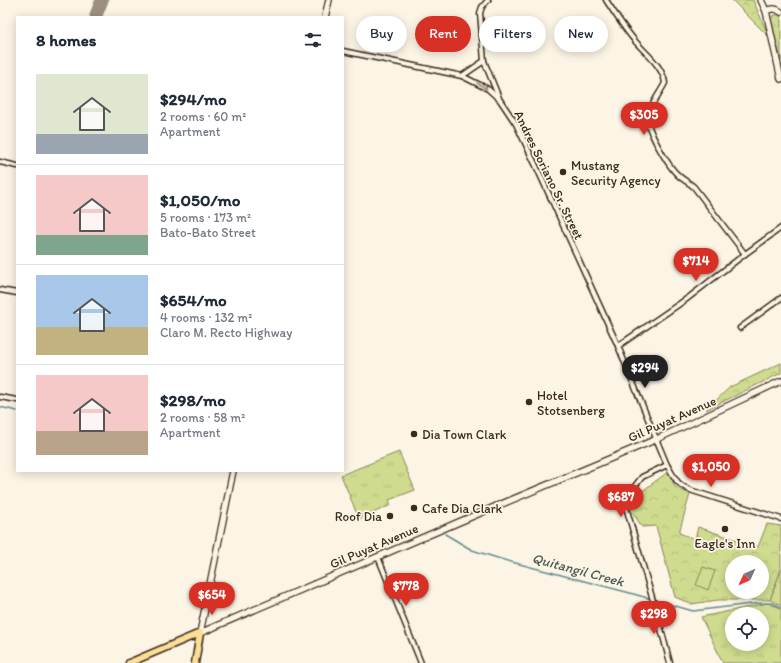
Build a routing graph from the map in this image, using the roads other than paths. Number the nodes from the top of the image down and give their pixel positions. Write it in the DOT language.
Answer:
graph roads {
  1 [pos="329,0"];
  2 [pos="488,0"];
  3 [pos="606,0"];
  4 [pos="761,0"];
  5 [pos="766,11"];
  6 [pos="781,12"];
  7 [pos="325,16"];
  8 [pos="344,51"];
  9 [pos="484,61"];
  10 [pos="462,76"];
  11 [pos="781,79"];
  12 [pos="500,100"];
  13 [pos="0,162"];
  14 [pos="16,166"];
  15 [pos="781,228"];
  16 [pos="745,254"];
  17 [pos="0,290"];
  18 [pos="16,293"];
  19 [pos="781,298"];
  20 [pos="740,328"];
  21 [pos="618,346"];
  22 [pos="781,381"];
  23 [pos="0,397"];
  24 [pos="16,400"];
  25 [pos="657,439"];
  26 [pos="667,465"];
  27 [pos="233,472"];
  28 [pos="781,518"];
  29 [pos="378,558"];
  30 [pos="200,633"];
  31 [pos="129,663"];
  32 [pos="195,663"];
  33 [pos="420,663"];
  34 [pos="670,663"];
  1 -- 7 [label="main road"];
  2 -- 9 [label="street"];
  3 -- 16 [label="street"];
  4 -- 5 [label="main road"];
  5 -- 6 [label="main road"];
  5 -- 11 [label="main road"];
  8 -- 10 [label="street, Andres Soriano Sr. Street"];
  9 -- 10 [label="street"];
  9 -- 12 [label="street"];
  10 -- 12 [label="street, Andres Soriano Sr. Street, one-way"];
  12 -- 21 [label="street, Andres Soriano Sr. Street"];
  13 -- 14 [label="street"];
  15 -- 16 [label="street"];
  16 -- 21 [label="street"];
  17 -- 18 [label="street"];
  19 -- 20 [label="street"];
  21 -- 25 [label="street, Andres Soriano Sr. Street"];
  22 -- 25 [label="main road, Gil Puyat Avenue"];
  23 -- 24 [label="street"];
  25 -- 26 [label="street, Andres Soriano Sr. Street"];
  25 -- 29 [label="main road, Gil Puyat Avenue"];
  26 -- 28 [label="street, Andres Soriano Sr. Street"];
  26 -- 34 [label="street"];
  27 -- 30 [label="main road"];
  29 -- 30 [label="main road, Gil Puyat Avenue"];
  29 -- 33 [label="street"];
  30 -- 31 [label="main road, Gil Puyat Avenue"];
  30 -- 32 [label="main road"];
}
